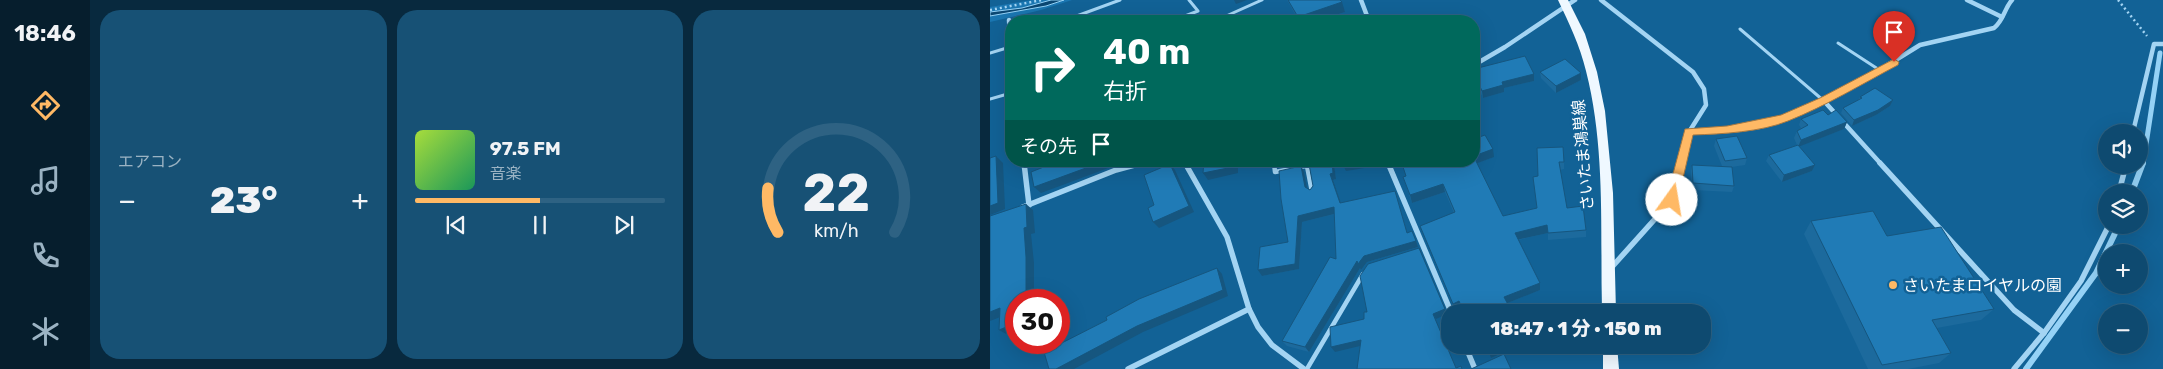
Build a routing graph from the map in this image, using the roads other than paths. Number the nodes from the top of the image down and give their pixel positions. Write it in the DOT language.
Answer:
graph roads {
  1 [pos="1120,0"];
  2 [pos="1190,0"];
  3 [pos="1262,0"];
  4 [pos="1361,0"];
  5 [pos="1602,0"];
  6 [pos="1967,0"];
  7 [pos="2012,0"];
  8 [pos="1568,2"];
  9 [pos="1079,15"];
  10 [pos="1188,15"];
  11 [pos="1228,15"];
  12 [pos="1367,15"];
  13 [pos="2002,17"];
  14 [pos="1740,29"];
  15 [pos="1838,43"];
  16 [pos="2163,44"];
  17 [pos="1005,48"];
  18 [pos="990,53"];
  19 [pos="1480,62"];
  20 [pos="1881,71"];
  21 [pos="1005,95"];
  22 [pos="990,99"];
  23 [pos="1824,101"];
  24 [pos="2135,124"];
  25 [pos="1689,132"];
  26 [pos="1025,167"];
  27 [pos="1127,167"];
  28 [pos="1187,167"];
  29 [pos="1275,167"];
  30 [pos="1301,167"];
  31 [pos="1306,167"];
  32 [pos="1390,167"];
  33 [pos="1312,192"];
  34 [pos="1029,205"];
  35 [pos="1014,211"];
  36 [pos="2104,234"];
  37 [pos="1424,249"];
  38 [pos="1414,252"];
  39 [pos="1368,266"];
  40 [pos="1607,273"];
  41 [pos="1448,304"];
  42 [pos="1609,304"];
  43 [pos="1249,309"];
  44 [pos="2044,333"];
  45 [pos="1469,354"];
  46 [pos="1610,354"];
  47 [pos="1128,369"];
  48 [pos="1306,369"];
  49 [pos="1475,369"];
  50 [pos="1610,369"];
  51 [pos="2014,369"];
  1 -- 9 [label="lane"];
  2 -- 10 [label="lane"];
  3 -- 11 [label="lane"];
  4 -- 12 [label="street"];
  5 -- 25 [label="street"];
  6 -- 13 [label="street"];
  7 -- 13 [label="street"];
  8 -- 19 [label="street"];
  8 -- 40 [label="main road, さいたま鴻巣線"];
  13 -- 20 [label="street"];
  14 -- 23 [label="lane"];
  15 -- 20 [label="lane"];
  16 -- 24 [label="street"];
  17 -- 18 [label="lane"];
  20 -- 23 [label="street"];
  21 -- 22 [label="lane"];
  23 -- 25 [label="street"];
  23 -- 44 [label="street"];
  25 -- 40 [label="street"];
  26 -- 34 [label="street"];
  27 -- 34 [label="street"];
  28 -- 43 [label="street"];
  29 -- 30 [label="lane"];
  31 -- 33 [label="lane"];
  32 -- 37 [label="street"];
  34 -- 35 [label="street"];
  36 -- 44 [label="street"];
  37 -- 38 [label="lane"];
  37 -- 41 [label="street"];
  39 -- 48 [label="lane"];
  40 -- 42 [label="main road, さいたま鴻巣線"];
  43 -- 47 [label="street"];
  43 -- 48 [label="street"];
  44 -- 51 [label="street"];
  45 -- 49 [label="street"];
  46 -- 50 [label="main road"];
}
